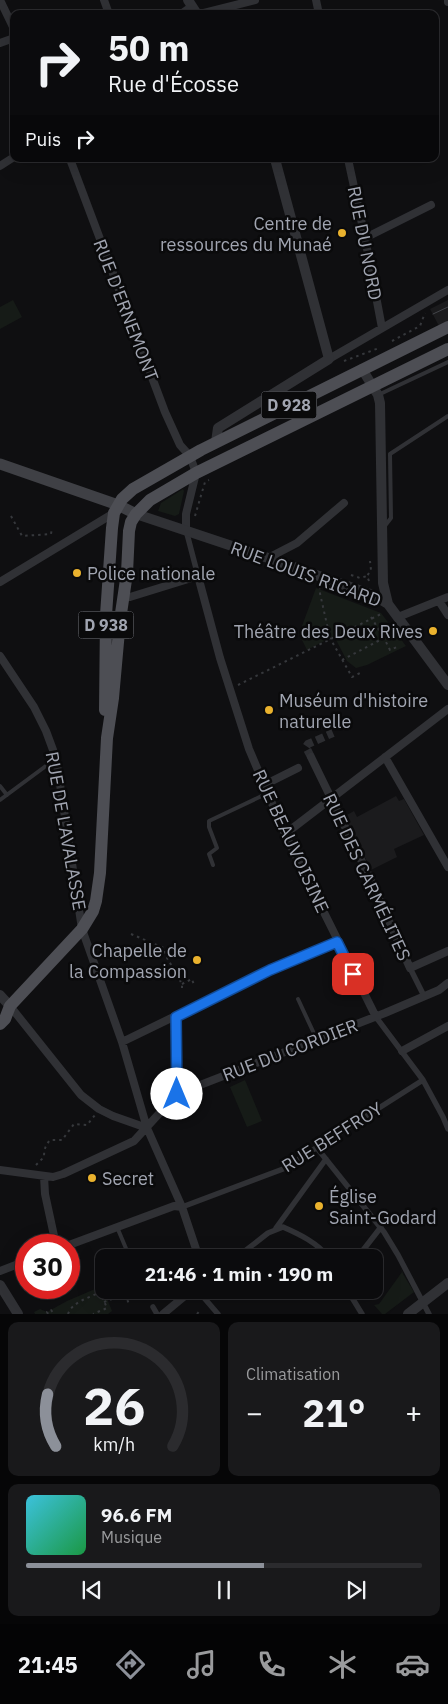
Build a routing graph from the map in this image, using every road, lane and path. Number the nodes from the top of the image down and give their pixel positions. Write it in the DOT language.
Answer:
graph roads {
  1 [pos="0,0"];
  2 [pos="255,0"];
  3 [pos="194,9"];
  4 [pos="10,21"];
  5 [pos="71,162"];
  6 [pos="276,162"];
  7 [pos="349,162"];
  8 [pos="430,205"];
  9 [pos="366,238"];
  10 [pos="448,290"];
  11 [pos="425,303"];
  12 [pos="448,327"];
  13 [pos="382,328"];
  14 [pos="391,343"];
  15 [pos="382,346"];
  16 [pos="448,349"];
  17 [pos="328,360"];
  18 [pos="344,361"];
  19 [pos="448,362"];
  20 [pos="362,369"];
  21 [pos="375,390"];
  22 [pos="448,416"];
  23 [pos="216,442"];
  24 [pos="190,456"];
  25 [pos="0,464"];
  26 [pos="202,475"];
  27 [pos="344,503"];
  28 [pos="116,509"];
  29 [pos="136,514"];
  30 [pos="189,514"];
  31 [pos="11,516"];
  32 [pos="52,528"];
  33 [pos="383,529"];
  34 [pos="186,530"];
  35 [pos="268,558"];
  36 [pos="370,561"];
  37 [pos="351,575"];
  38 [pos="198,576"];
  39 [pos="367,576"];
  40 [pos="326,579"];
  41 [pos="369,581"];
  42 [pos="0,582"];
  43 [pos="124,595"];
  44 [pos="448,597"];
  45 [pos="439,602"];
  46 [pos="386,608"];
  47 [pos="448,615"];
  48 [pos="371,617"];
  49 [pos="398,617"];
  50 [pos="330,638"];
  51 [pos="384,638"];
  52 [pos="399,646"];
  53 [pos="0,656"];
  54 [pos="342,660"];
  55 [pos="362,672"];
  56 [pos="448,684"];
  57 [pos="230,689"];
  58 [pos="448,709"];
  59 [pos="107,738"];
  60 [pos="312,757"];
  61 [pos="385,757"];
  62 [pos="57,760"];
  63 [pos="298,768"];
  64 [pos="264,785"];
  65 [pos="0,786"];
  66 [pos="268,793"];
  67 [pos="7,795"];
  68 [pos="331,799"];
  69 [pos="0,800"];
  70 [pos="285,834"];
  71 [pos="212,865"];
  72 [pos="448,867"];
  73 [pos="82,929"];
  74 [pos="131,934"];
  75 [pos="337,942"];
  76 [pos="448,951"];
  77 [pos="410,968"];
  78 [pos="448,983"];
  79 [pos="182,984"];
  80 [pos="194,985"];
  81 [pos="182,988"];
  82 [pos="0,995"];
  83 [pos="424,996"];
  84 [pos="298,999"];
  85 [pos="5,1008"];
  86 [pos="176,1017"];
  87 [pos="376,1017"];
  88 [pos="0,1024"];
  89 [pos="448,1026"];
  90 [pos="317,1040"];
  91 [pos="122,1042"];
  92 [pos="402,1051"];
  93 [pos="424,1083"];
  94 [pos="177,1094"];
  95 [pos="99,1109"];
  96 [pos="446,1115"];
  97 [pos="147,1128"];
  98 [pos="448,1129"];
  99 [pos="317,1148"];
  100 [pos="326,1159"];
  101 [pos="35,1167"];
  102 [pos="0,1170"];
  103 [pos="44,1176"];
  104 [pos="182,1207"];
  105 [pos="117,1228"];
  106 [pos="280,1228"];
  107 [pos="381,1228"];
  108 [pos="54,1234"];
  109 [pos="80,1241"];
  110 [pos="126,1249"];
  111 [pos="196,1249"];
  112 [pos="248,1249"];
  113 [pos="320,1249"];
  114 [pos="364,1249"];
  115 [pos="15,1265"];
  116 [pos="0,1271"];
  117 [pos="448,1283"];
  118 [pos="0,1285"];
  119 [pos="3,1296"];
  120 [pos="112,1299"];
  121 [pos="127,1299"];
  122 [pos="184,1299"];
  123 [pos="203,1299"];
  124 [pos="353,1299"];
  125 [pos="104,1302"];
  126 [pos="424,1302"];
  127 [pos="129,1304"];
  128 [pos="153,1308"];
  129 [pos="200,1309"];
  130 [pos="18,1314"];
  131 [pos="48,1314"];
  132 [pos="54,1314"];
  133 [pos="68,1314"];
  134 [pos="93,1314"];
  135 [pos="157,1314"];
  136 [pos="163,1314"];
  137 [pos="197,1314"];
  138 [pos="218,1314"];
  139 [pos="362,1314"];
  140 [pos="408,1314"];
  141 [pos="429,1314"];
  1 -- 4 [label="street"];
  2 -- 3 [label="street"];
  5 -- 24 [label="street, RUE D'ERNEMONT"];
  6 -- 17 [label="street"];
  7 -- 9 [label="street, RUE DU NORD"];
  8 -- 9 [label="street"];
  9 -- 13 [label="street, RUE DU NORD"];
  10 -- 11 [label="street"];
  11 -- 13 [label="street"];
  11 -- 14 [label="path"];
  12 -- 20 [label="main road, D 928"];
  13 -- 17 [label="street"];
  15 -- 18 [label="path"];
  16 -- 21 [label="main road, D 928"];
  17 -- 23 [label="street"];
  19 -- 21 [label="lane"];
  20 -- 21 [label="street"];
  20 -- 23 [label="main road, D 928"];
  21 -- 26 [label="main road, D 928"];
  21 -- 33 [label="street"];
  22 -- 33 [label="lane"];
  23 -- 24 [label="main road, D 928"];
  24 -- 26 [label="street, RUE D'ERNEMONT"];
  24 -- 28 [label="main road, D 928"];
  25 -- 28 [label="main road"];
  26 -- 29 [label="main road, D 928"];
  26 -- 30 [label="path"];
  26 -- 34 [label="street"];
  27 -- 35 [label="street"];
  28 -- 29 [label="main road"];
  28 -- 42 [label="street"];
  28 -- 59 [label="main road, D 938"];
  29 -- 34 [label="street, RUE LOUIS RICARD"];
  29 -- 43 [label="main road, D 938"];
  31 -- 32 [label="path"];
  33 -- 46 [label="street"];
  34 -- 35 [label="street, RUE LOUIS RICARD"];
  34 -- 38 [label="street, RUE BEAUVOISINE"];
  35 -- 40 [label="street, RUE LOUIS RICARD"];
  36 -- 39 [label="path"];
  37 -- 39 [label="path"];
  38 -- 43 [label="street"];
  38 -- 57 [label="street, RUE BEAUVOISINE"];
  39 -- 41 [label="path"];
  40 -- 46 [label="street, RUE LOUIS RICARD"];
  40 -- 50 [label="path"];
  43 -- 59 [label="main road, D 938"];
  44 -- 45 [label="street"];
  45 -- 47 [label="street"];
  45 -- 49 [label="street"];
  46 -- 48 [label="path"];
  46 -- 49 [label="street, RUE LOUIS RICARD"];
  48 -- 50 [label="path"];
  48 -- 51 [label="path"];
  49 -- 56 [label="street, RUE LOUIS RICARD"];
  50 -- 54 [label="path"];
  50 -- 57 [label="path"];
  51 -- 52 [label="path"];
  51 -- 54 [label="path"];
  53 -- 62 [label="street, RUE DE L'AVALASSE"];
  54 -- 55 [label="path"];
  57 -- 64 [label="street, RUE BEAUVOISINE"];
  58 -- 61 [label="street"];
  59 -- 73 [label="main road, D 938"];
  60 -- 68 [label="street, RUE DES CARMÉLITES"];
  61 -- 68 [label="street"];
  61 -- 72 [label="street"];
  62 -- 67 [label="lane"];
  62 -- 73 [label="street, RUE DE L'AVALASSE"];
  63 -- 64 [label="street"];
  64 -- 66 [label="street, RUE BEAUVOISINE"];
  65 -- 67 [label="lane"];
  66 -- 70 [label="street, RUE BEAUVOISINE"];
  66 -- 71 [label="lane"];
  67 -- 69 [label="lane"];
  68 -- 70 [label="street"];
  68 -- 77 [label="street, RUE DES CARMÉLITES"];
  70 -- 75 [label="street, RUE BEAUVOISINE"];
  73 -- 85 [label="main road, D 938"];
  73 -- 91 [label="street, RUE DE L'AVALASSE"];
  74 -- 79 [label="path"];
  75 -- 86 [label="street"];
  75 -- 87 [label="street, RUE BEAUVOISINE"];
  76 -- 77 [label="street"];
  77 -- 83 [label="street, RUE DES CARMÉLITES"];
  78 -- 83 [label="street, RUE DU CORDIER"];
  79 -- 80 [label="path"];
  79 -- 81 [label="path"];
  82 -- 85 [label="street"];
  83 -- 87 [label="street, RUE DU CORDIER"];
  84 -- 90 [label="lane"];
  85 -- 88 [label="main road, D 938"];
  85 -- 95 [label="street"];
  86 -- 91 [label="street"];
  86 -- 94 [label="street"];
  87 -- 90 [label="street, RUE DU CORDIER"];
  87 -- 92 [label="street, RUE BEAUVOISINE"];
  89 -- 92 [label="street"];
  90 -- 94 [label="street, RUE DU CORDIER"];
  91 -- 97 [label="street, RUE DE L'AVALASSE"];
  92 -- 93 [label="street, RUE BEAUVOISINE"];
  93 -- 96 [label="street, RUE BEAUVOISINE"];
  93 -- 99 [label="street, RUE BEFFROY"];
  94 -- 97 [label="street"];
  95 -- 97 [label="street"];
  95 -- 101 [label="path"];
  96 -- 98 [label="street, RUE BEAUVOISINE"];
  97 -- 103 [label="street"];
  97 -- 104 [label="street, RUE DE L'AVALASSE"];
  99 -- 100 [label="street"];
  99 -- 104 [label="street, RUE BEFFROY"];
  100 -- 106 [label="street"];
  100 -- 107 [label="street"];
  102 -- 103 [label="street"];
  103 -- 108 [label="street"];
  104 -- 105 [label="street"];
  104 -- 111 [label="street, RUE DE L'AVALASSE"];
  105 -- 109 [label="street"];
  105 -- 110 [label="lane"];
  106 -- 112 [label="street"];
  106 -- 113 [label="street"];
  107 -- 114 [label="street"];
  107 -- 126 [label="street"];
  115 -- 116 [label="street"];
  117 -- 126 [label="street"];
  118 -- 119 [label="street"];
  119 -- 130 [label="street"];
  120 -- 125 [label="path"];
  121 -- 127 [label="path"];
  122 -- 136 [label="street"];
  123 -- 138 [label="street"];
  124 -- 139 [label="street"];
  125 -- 133 [label="path"];
  125 -- 134 [label="path"];
  126 -- 140 [label="street"];
  126 -- 141 [label="street"];
  128 -- 135 [label="street"];
  129 -- 137 [label="path"];
  131 -- 132 [label="path"];
}
